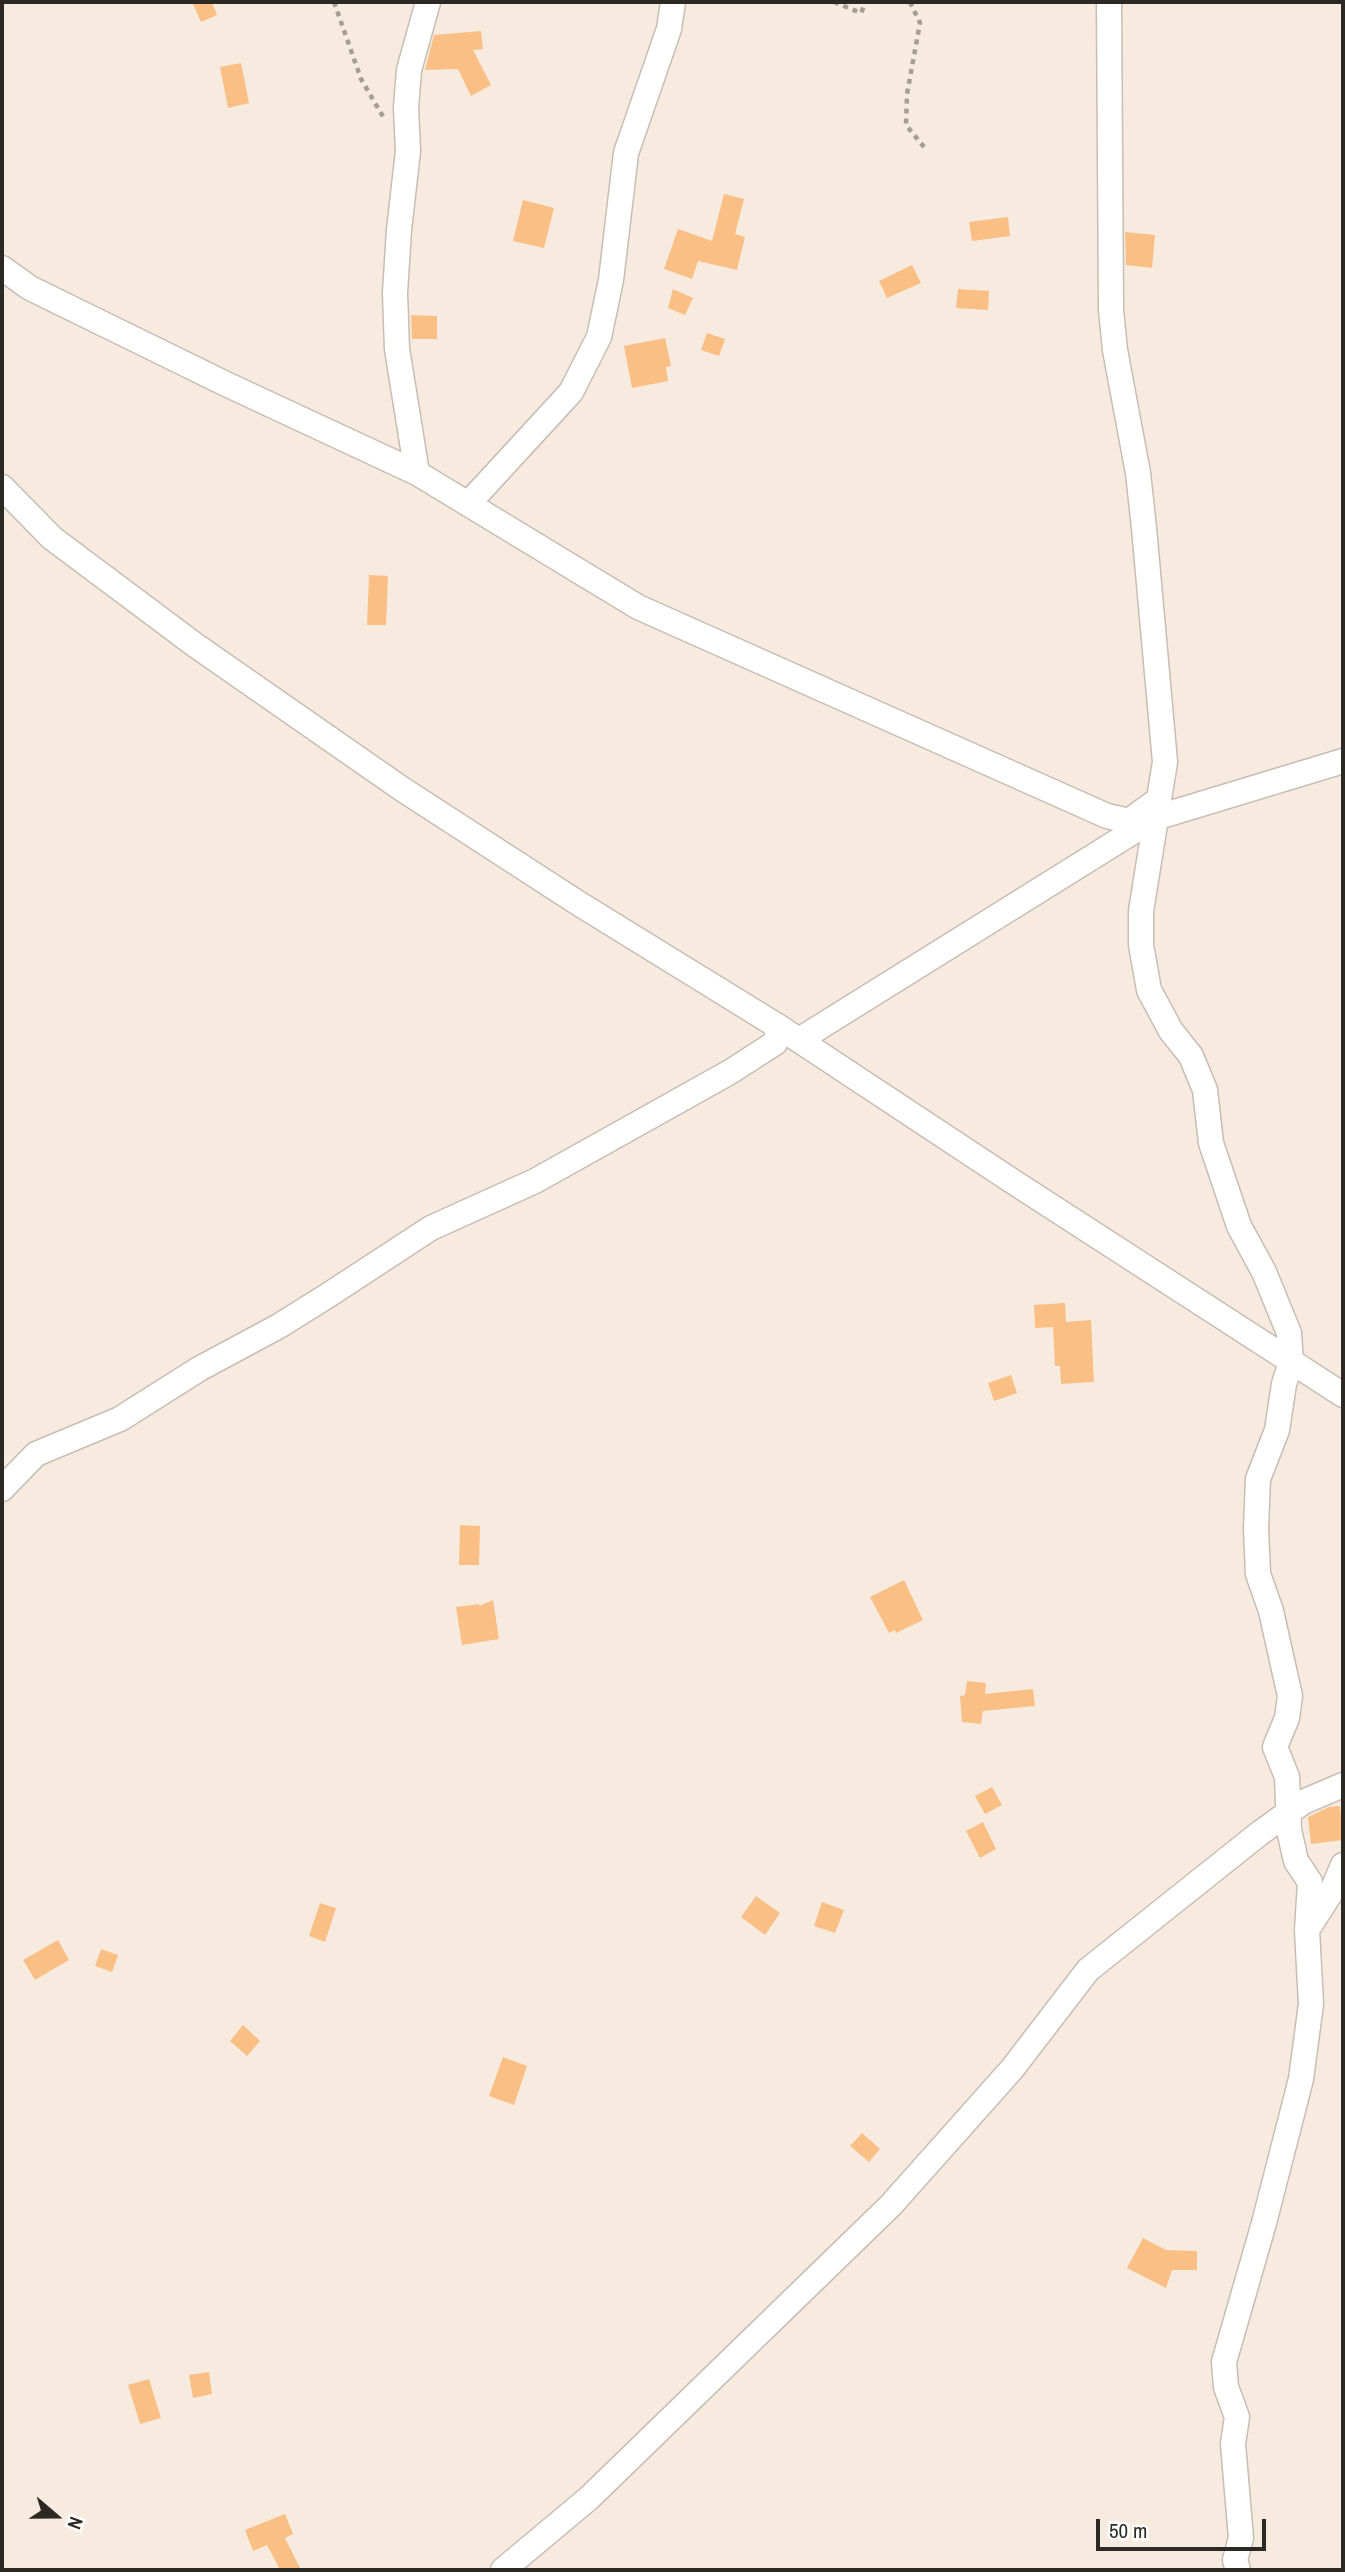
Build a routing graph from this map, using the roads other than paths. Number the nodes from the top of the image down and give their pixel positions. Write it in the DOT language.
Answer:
graph roads {
  1 [pos="428,2"];
  2 [pos="673,2"];
  3 [pos="1109,2"];
  4 [pos="2,268"];
  5 [pos="417,473"];
  6 [pos="2,487"];
  7 [pos="468,504"];
  8 [pos="1343,761"];
  9 [pos="1157,809"];
  10 [pos="789,1033"];
  11 [pos="1291,1362"];
  12 [pos="1343,1395"];
  13 [pos="2,1489"];
  14 [pos="1343,1785"];
  15 [pos="1289,1812"];
  16 [pos="1343,1865"];
  17 [pos="1307,1930"];
  18 [pos="503,2570"];
  19 [pos="1238,2570"];
  1 -- 5 [label="street"];
  2 -- 7 [label="street"];
  3 -- 9 [label="street"];
  4 -- 5 [label="street"];
  5 -- 7 [label="street"];
  6 -- 10 [label="street"];
  7 -- 9 [label="street"];
  8 -- 9 [label="street"];
  9 -- 10 [label="street"];
  9 -- 11 [label="street"];
  10 -- 11 [label="street"];
  10 -- 13 [label="street"];
  11 -- 12 [label="street"];
  11 -- 15 [label="street"];
  14 -- 15 [label="street"];
  15 -- 17 [label="street"];
  15 -- 18 [label="street"];
  16 -- 17 [label="street"];
  17 -- 19 [label="street"];
}
